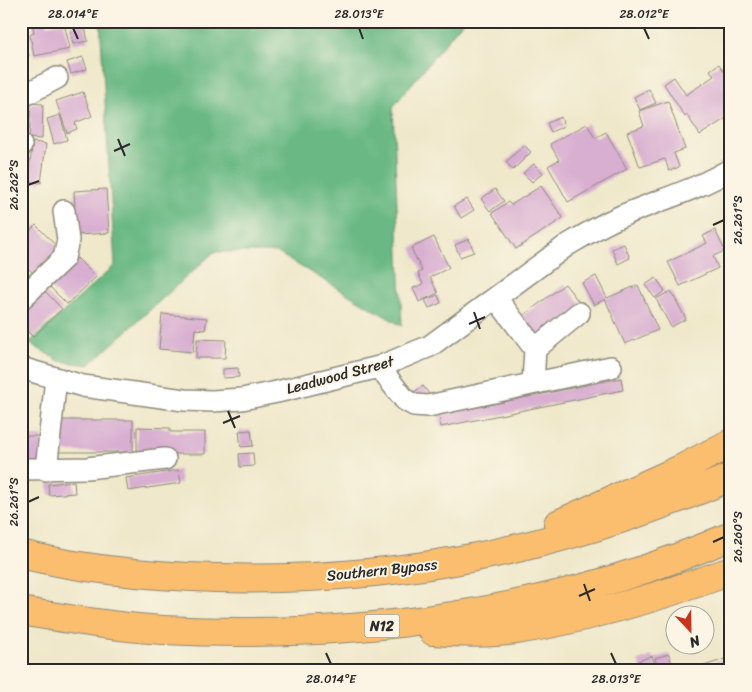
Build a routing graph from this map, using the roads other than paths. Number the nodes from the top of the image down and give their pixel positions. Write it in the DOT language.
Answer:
graph roads {
  1 [pos="57,78"];
  2 [pos="21,97"];
  3 [pos="731,169"];
  4 [pos="64,211"];
  5 [pos="496,298"];
  6 [pos="21,299"];
  7 [pos="579,313"];
  8 [pos="535,349"];
  9 [pos="379,367"];
  10 [pos="611,367"];
  11 [pos="21,368"];
  12 [pos="56,378"];
  13 [pos="533,384"];
  14 [pos="731,443"];
  15 [pos="165,459"];
  16 [pos="21,469"];
  17 [pos="46,470"];
  18 [pos="731,477"];
  19 [pos="731,536"];
  20 [pos="504,552"];
  21 [pos="21,554"];
  22 [pos="731,571"];
  23 [pos="21,611"];
  24 [pos="372,627"];
  1 -- 2 [label="street"];
  3 -- 5 [label="street, Leadwood Street"];
  4 -- 6 [label="street"];
  5 -- 8 [label="street"];
  5 -- 9 [label="street, Leadwood Street"];
  7 -- 8 [label="street"];
  8 -- 13 [label="street"];
  9 -- 12 [label="street, Leadwood Street"];
  9 -- 13 [label="street"];
  10 -- 13 [label="street"];
  11 -- 12 [label="street, Leadwood Street"];
  12 -- 17 [label="street"];
  14 -- 20 [label="highway"];
  15 -- 17 [label="street"];
  16 -- 17 [label="street"];
  18 -- 20 [label="highway, Southern Bypass"];
  19 -- 24 [label="highway, N12"];
  20 -- 21 [label="highway, Southern Bypass"];
  22 -- 24 [label="highway"];
  23 -- 24 [label="highway, N12"];
}
